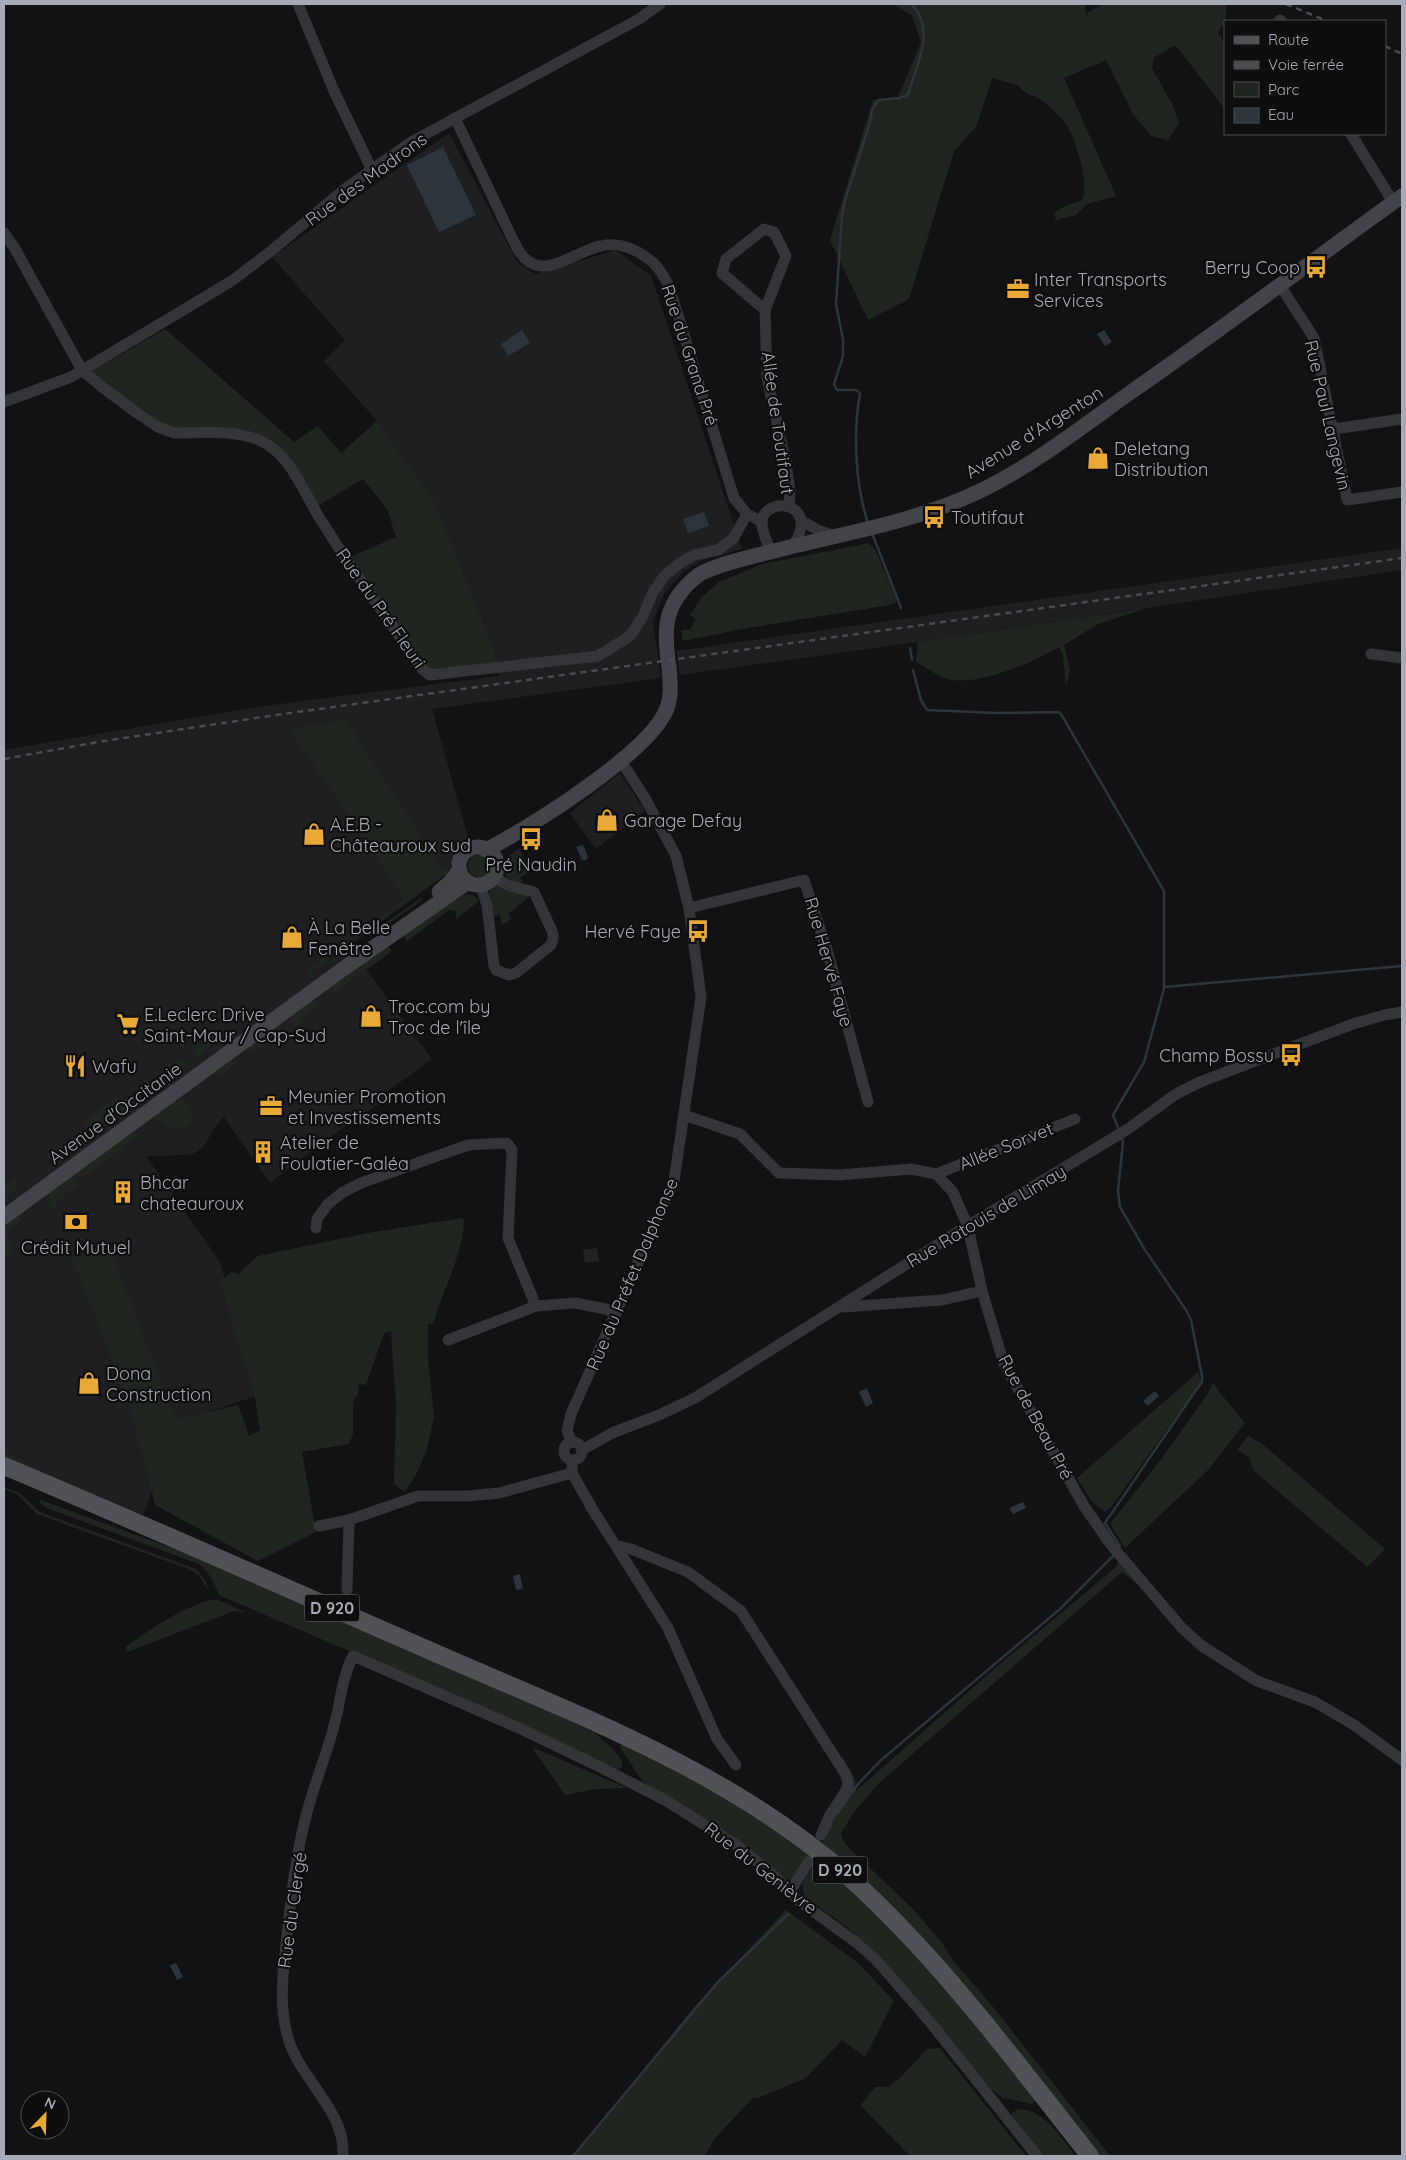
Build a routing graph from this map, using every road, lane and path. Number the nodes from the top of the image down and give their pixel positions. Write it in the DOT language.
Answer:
graph roads {
  1 [pos="298,4"];
  2 [pos="660,4"];
  3 [pos="456,118"];
  4 [pos="1352,135"];
  5 [pos="372,170"];
  6 [pos="1398,199"];
  7 [pos="4,233"];
  8 [pos="1279,284"];
  9 [pos="764,310"];
  10 [pos="82,370"];
  11 [pos="4,402"];
  12 [pos="1402,419"];
  13 [pos="1334,429"];
  14 [pos="1402,492"];
  15 [pos="789,506"];
  16 [pos="747,514"];
  17 [pos="802,521"];
  18 [pos="762,522"];
  19 [pos="837,536"];
  20 [pos="792,547"];
  21 [pos="771,552"];
  22 [pos="1371,654"];
  23 [pos="1402,658"];
  24 [pos="621,761"];
  25 [pos="530,826"];
  26 [pos="486,850"];
  27 [pos="495,869"];
  28 [pos="469,879"];
  29 [pos="689,908"];
  30 [pos="1402,1012"];
  31 [pos="868,1102"];
  32 [pos="684,1114"];
  33 [pos="1075,1118"];
  34 [pos="936,1174"];
  35 [pos="4,1209"];
  36 [pos="4,1217"];
  37 [pos="968,1227"];
  38 [pos="316,1228"];
  39 [pos="982,1291"];
  40 [pos="536,1306"];
  41 [pos="841,1307"];
  42 [pos="616,1314"];
  43 [pos="448,1340"];
  44 [pos="571,1442"];
  45 [pos="582,1450"];
  46 [pos="572,1460"];
  47 [pos="4,1466"];
  48 [pos="572,1473"];
  49 [pos="4,1475"];
  50 [pos="349,1520"];
  51 [pos="319,1526"];
  52 [pos="155,1531"];
  53 [pos="617,1546"];
  54 [pos="347,1590"];
  55 [pos="353,1656"];
  56 [pos="1402,1760"];
  57 [pos="736,1765"];
  58 [pos="821,1835"];
  59 [pos="809,1861"];
  60 [pos="790,1892"];
  61 [pos="343,2156"];
  62 [pos="1037,2156"];
  63 [pos="1090,2156"];
  1 -- 5 [label="street"];
  2 -- 3 [label="street, Rue des Madrons"];
  3 -- 5 [label="street, Rue des Madrons"];
  3 -- 16 [label="street, Rue du Grand Pré"];
  4 -- 6 [label="street"];
  5 -- 10 [label="street, Rue des Madrons"];
  6 -- 8 [label="main road, Avenue d'Argenton"];
  7 -- 10 [label="street, Rue du Pré Fleuri"];
  8 -- 13 [label="street, Rue Paul Langevin"];
  8 -- 19 [label="main road, Avenue d'Argenton"];
  9 -- 9 [label="street, Allée de Toutifaut"];
  9 -- 15 [label="street, Allée de Toutifaut"];
  10 -- 11 [label="street, Rue des Madrons"];
  10 -- 16 [label="street, Rue du Pré Fleuri"];
  12 -- 13 [label="street"];
  13 -- 14 [label="street, Rue Paul Langevin"];
  15 -- 17 [label="street"];
  15 -- 18 [label="street"];
  16 -- 18 [label="street, Rue du Grand Pré"];
  17 -- 19 [label="street"];
  17 -- 20 [label="street"];
  18 -- 21 [label="street"];
  19 -- 20 [label="main road, Avenue d'Argenton"];
  20 -- 21 [label="main road, Avenue d'Argenton"];
  21 -- 24 [label="main road, Avenue d'Argenton"];
  22 -- 23 [label="street"];
  24 -- 25 [label="main road, Avenue d'Occitanie"];
  24 -- 29 [label="street, Rue du Préfet Dalphonse"];
  25 -- 26 [label="main road, Avenue d'Occitanie"];
  25 -- 27 [label="main road, Avenue d'Occitanie"];
  26 -- 27 [label="main road"];
  26 -- 28 [label="main road, Avenue d'Occitanie"];
  27 -- 28 [label="main road, Avenue d'Occitanie"];
  27 -- 28 [label="street"];
  28 -- 35 [label="main road, Avenue d'Occitanie"];
  28 -- 36 [label="main road, Avenue d'Occitanie"];
  29 -- 31 [label="street, Rue Hervé Faye"];
  29 -- 32 [label="street, Rue du Préfet Dalphonse"];
  30 -- 37 [label="street, Rue Ratouis de Limay"];
  32 -- 34 [label="street"];
  32 -- 42 [label="street, Rue du Préfet Dalphonse"];
  33 -- 34 [label="street, Allée Sorvet"];
  34 -- 37 [label="street, Rue de Beau Pré"];
  37 -- 39 [label="street, Rue de Beau Pré"];
  37 -- 41 [label="street, Rue Ratouis de Limay"];
  38 -- 40 [label="street"];
  39 -- 41 [label="street"];
  39 -- 56 [label="street, Rue de Beau Pré"];
  40 -- 42 [label="street"];
  40 -- 43 [label="street"];
  41 -- 45 [label="street, Rue Ratouis de Limay"];
  42 -- 44 [label="street, Rue du Préfet Dalphonse"];
  44 -- 45 [label="street"];
  44 -- 46 [label="street"];
  45 -- 46 [label="street"];
  46 -- 48 [label="street"];
  47 -- 52 [label="main road, D 920"];
  48 -- 50 [label="street"];
  48 -- 53 [label="street"];
  49 -- 52 [label="main road, D 920"];
  50 -- 51 [label="street"];
  50 -- 54 [label="street"];
  52 -- 63 [label="main road, D 920"];
  53 -- 57 [label="street"];
  53 -- 58 [label="street"];
  55 -- 60 [label="street, Rue du Genièvre"];
  55 -- 61 [label="street, Rue du Clergé"];
  59 -- 60 [label="street"];
  60 -- 62 [label="street, Rue du Genièvre"];
}
